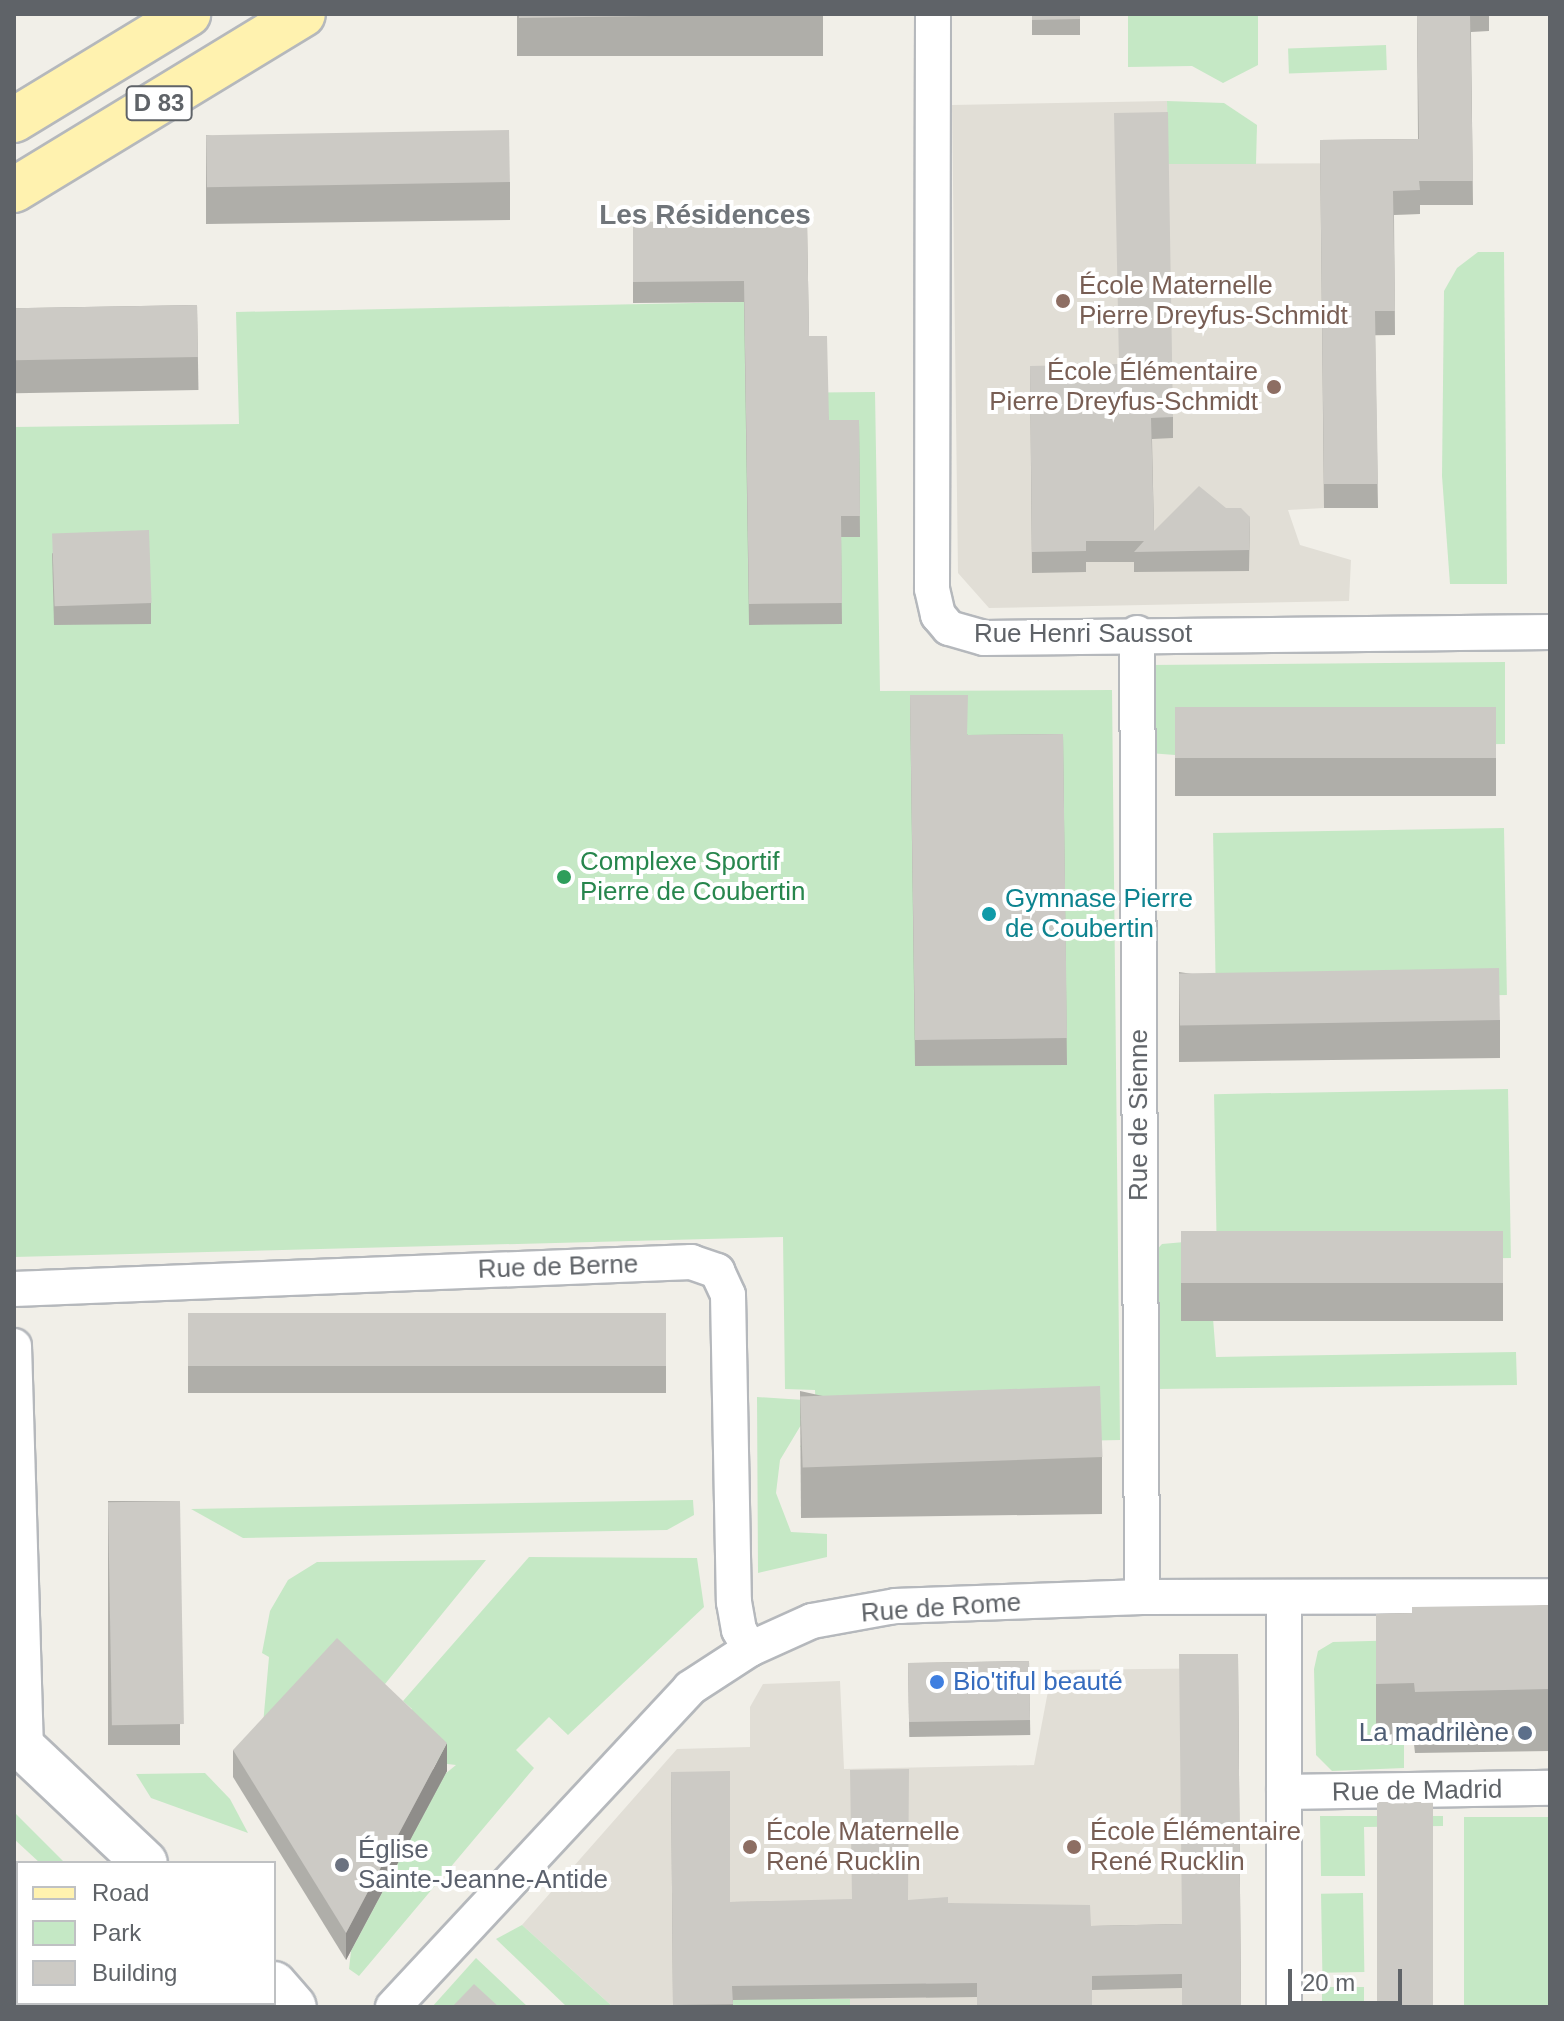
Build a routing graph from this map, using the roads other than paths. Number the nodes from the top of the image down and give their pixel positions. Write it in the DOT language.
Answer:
graph roads {
  1 [pos="188,14"];
  2 [pos="303,14"];
  3 [pos="933,14"];
  4 [pos="14,120"];
  5 [pos="14,190"];
  6 [pos="1550,632"];
  7 [pos="1137,633"];
  8 [pos="14,1289"];
  9 [pos="14,1346"];
  10 [pos="1550,1596"];
  11 [pos="1142,1597"];
  12 [pos="1284,1597"];
  13 [pos="750,1649"];
  14 [pos="20,1745"];
  15 [pos="1550,1788"];
  16 [pos="1284,1792"];
  17 [pos="143,1861"];
  18 [pos="276,1986"];
  19 [pos="294,2007"];
  20 [pos="393,2007"];
  21 [pos="1284,2007"];
  1 -- 4 [label="main road, D 83"];
  2 -- 5 [label="main road, D 83"];
  3 -- 7 [label="street, Rue Henri Saussot"];
  6 -- 7 [label="street, Rue Henri Saussot"];
  7 -- 11 [label="street, Rue de Sienne"];
  8 -- 13 [label="street, Rue de Berne"];
  9 -- 14 [label="street"];
  10 -- 12 [label="street, Rue de Rome"];
  11 -- 12 [label="street, Rue de Rome"];
  11 -- 13 [label="street, Rue de Rome"];
  12 -- 16 [label="street"];
  13 -- 20 [label="street, Rue de Rome"];
  14 -- 17 [label="street"];
  15 -- 16 [label="street, Rue de Madrid"];
  16 -- 21 [label="street"];
  18 -- 19 [label="street"];
}
